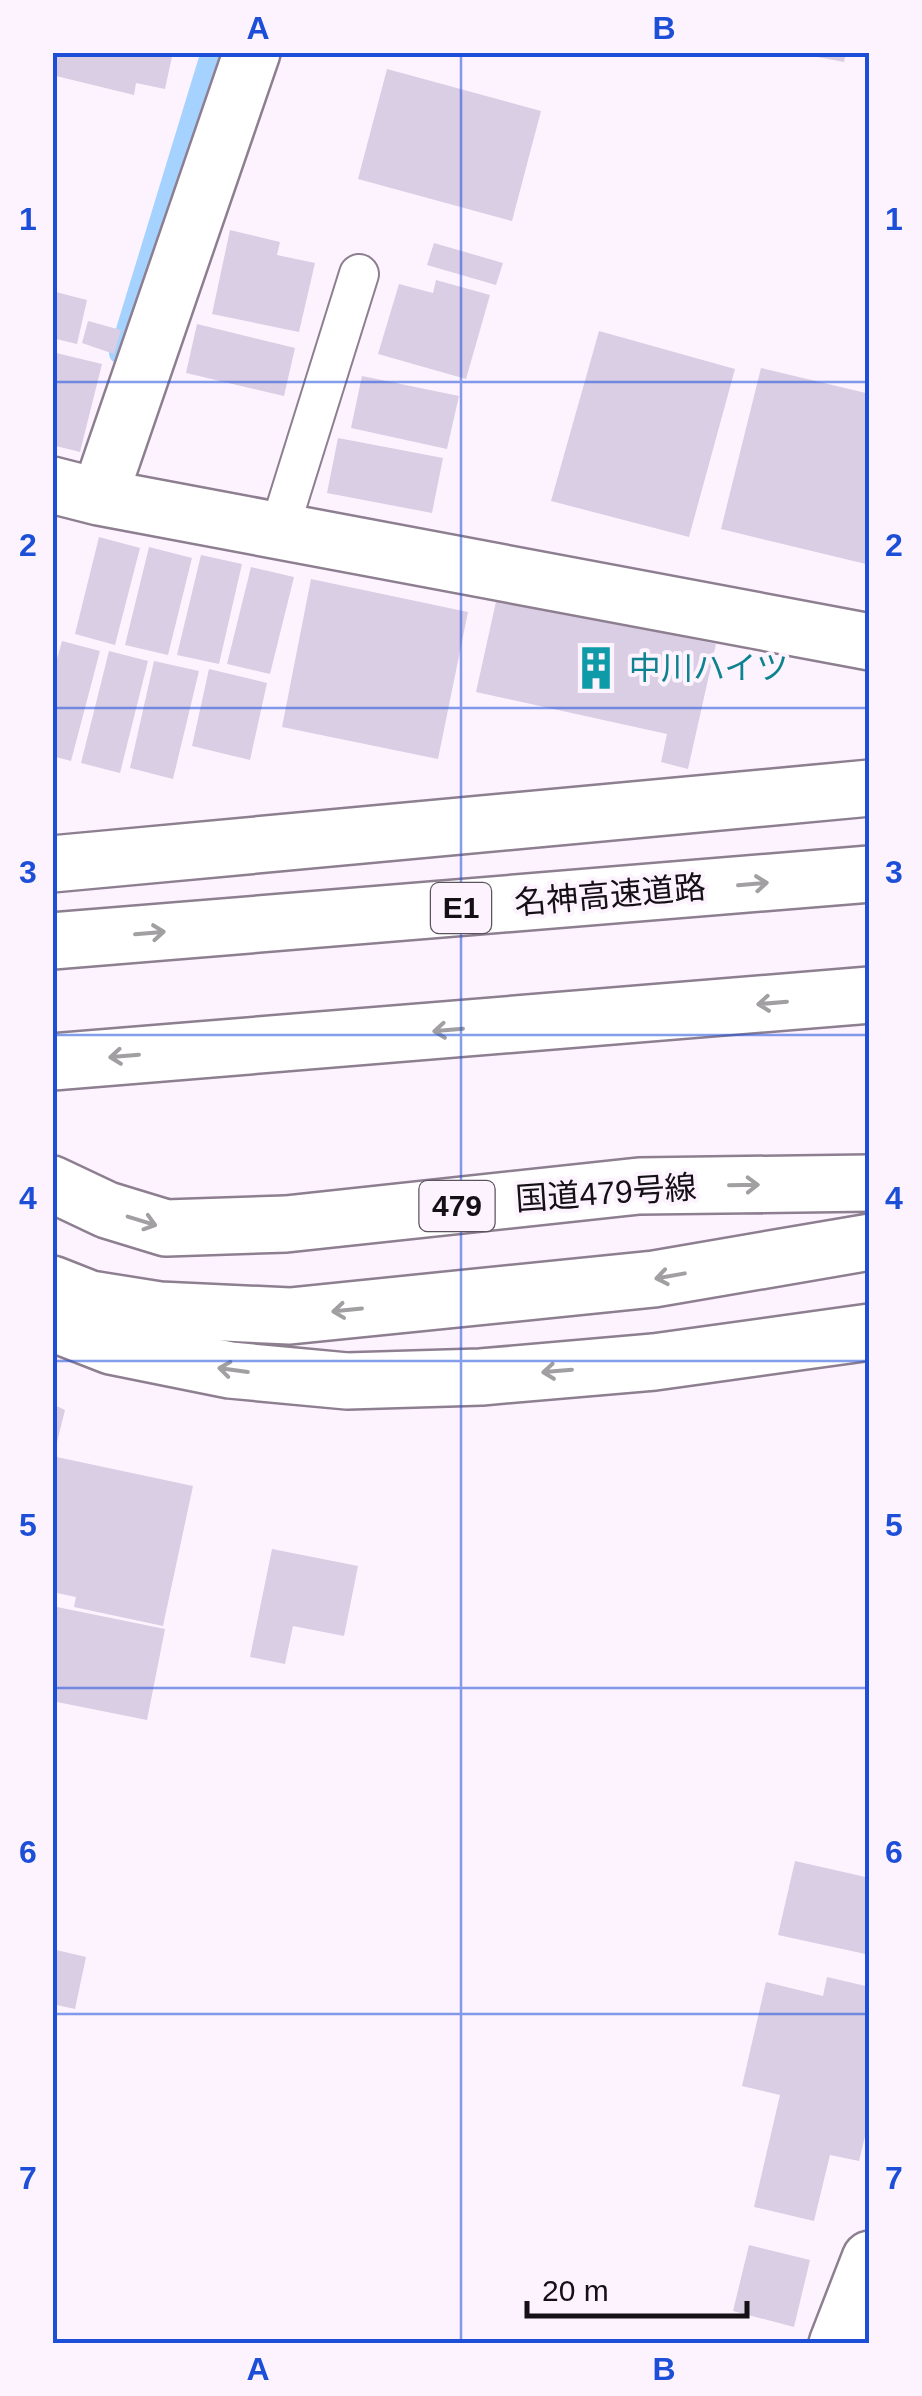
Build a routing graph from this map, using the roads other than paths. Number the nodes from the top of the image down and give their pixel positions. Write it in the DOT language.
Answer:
graph roads {
  1 [pos="252,52"];
  2 [pos="359,274"];
  3 [pos="76,491"];
  4 [pos="279,530"];
  5 [pos="870,642"];
  6 [pos="870,788"];
  7 [pos="52,864"];
  8 [pos="870,874"];
  9 [pos="52,941"];
  10 [pos="870,995"];
  11 [pos="52,1062"];
  12 [pos="52,1184"];
  13 [pos="870,1184"];
  14 [pos="870,1242"];
  15 [pos="52,1284"];
  16 [pos="52,1322"];
  17 [pos="870,1332"];
  18 [pos="868,2270"];
  19 [pos="837,2344"];
  1 -- 3 [label="main road"];
  2 -- 4 [label="lane"];
  3 -- 4 [label="main road"];
  4 -- 5 [label="main road"];
  6 -- 7 [label="main road"];
  9 -- 8 [label="main road, 名神高速道路 / E1, one-way"];
  10 -- 11 [label="main road, one-way"];
  12 -- 13 [label="main road, 国道479号線 / 479, one-way"];
  14 -- 15 [label="main road, one-way"];
  17 -- 16 [label="main road, one-way"];
  18 -- 19 [label="main road"];
}
